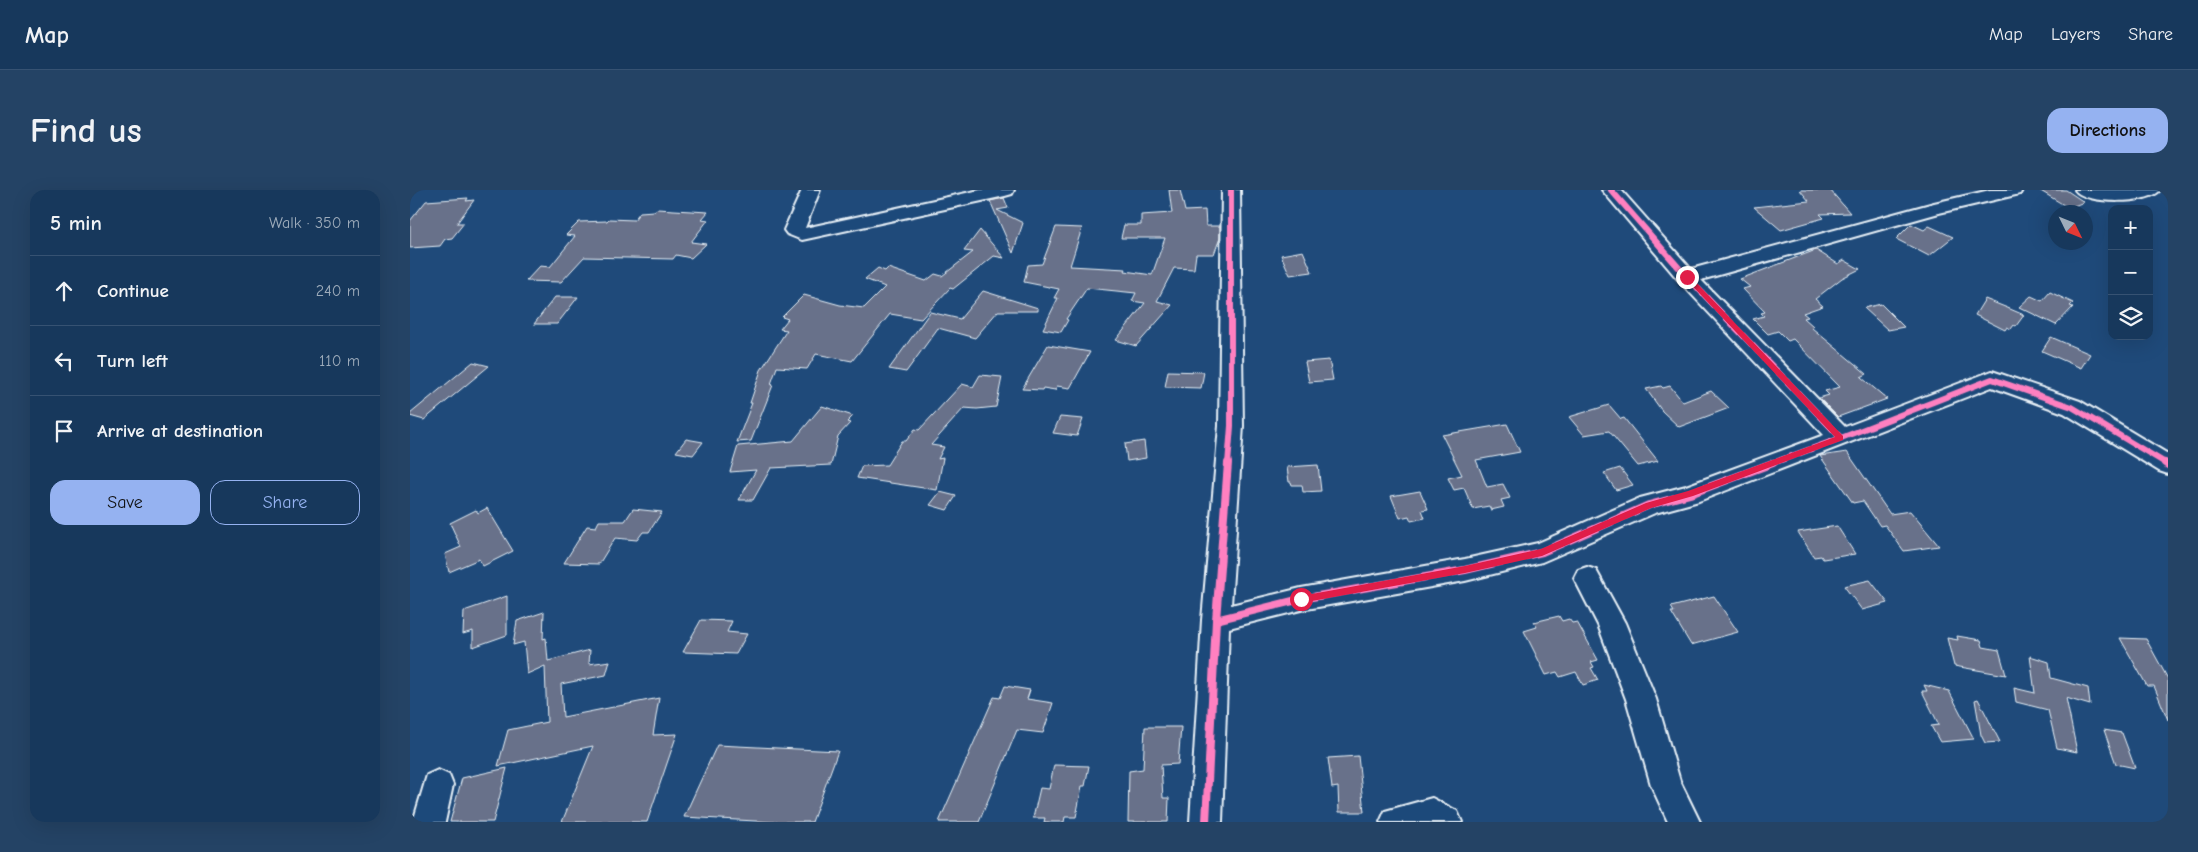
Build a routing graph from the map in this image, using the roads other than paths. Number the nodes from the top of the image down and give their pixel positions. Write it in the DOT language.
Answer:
graph roads {
  1 [pos="811,190"];
  2 [pos="1006,190"];
  3 [pos="1232,190"];
  4 [pos="1611,190"];
  5 [pos="2013,190"];
  6 [pos="2084,190"];
  7 [pos="2151,190"];
  8 [pos="1687,277"];
  9 [pos="1841,438"];
  10 [pos="2168,465"];
  11 [pos="1587,578"];
  12 [pos="1216,620"];
  13 [pos="438,785"];
  14 [pos="429,822"];
  15 [pos="1206,822"];
  16 [pos="1396,822"];
  17 [pos="1446,822"];
  18 [pos="1684,822"];
  1 -- 2 [label="street"];
  3 -- 12 [label="street"];
  4 -- 8 [label="street"];
  5 -- 8 [label="street"];
  6 -- 7 [label="street"];
  8 -- 9 [label="street"];
  9 -- 10 [label="street"];
  9 -- 12 [label="street"];
  11 -- 18 [label="street"];
  12 -- 15 [label="street"];
  13 -- 14 [label="street"];
  16 -- 17 [label="street"];
}
